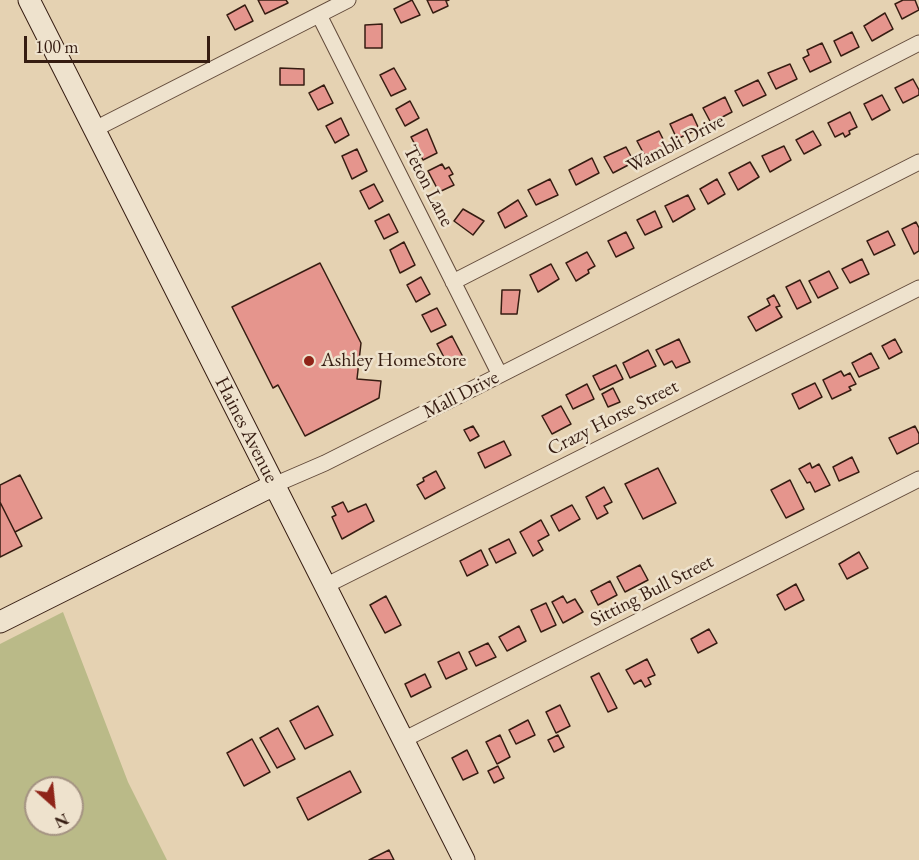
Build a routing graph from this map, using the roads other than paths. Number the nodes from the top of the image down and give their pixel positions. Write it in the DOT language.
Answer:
graph roads {
  1 [pos="29,0"];
  2 [pos="348,0"];
  3 [pos="319,15"];
  4 [pos="919,43"];
  5 [pos="95,129"];
  6 [pos="919,162"];
  7 [pos="453,282"];
  8 [pos="919,288"];
  9 [pos="500,375"];
  10 [pos="919,479"];
  11 [pos="274,485"];
  12 [pos="325,586"];
  13 [pos="0,622"];
  14 [pos="403,740"];
  15 [pos="464,860"];
  1 -- 5 [label="main road, Haines Avenue"];
  2 -- 3 [label="street"];
  3 -- 5 [label="street"];
  3 -- 7 [label="street, Teton Lane"];
  4 -- 7 [label="street, Wambli Drive"];
  5 -- 11 [label="main road, Haines Avenue"];
  6 -- 9 [label="street, Mall Drive"];
  7 -- 9 [label="street, Teton Lane"];
  8 -- 12 [label="street, Crazy Horse Street"];
  9 -- 11 [label="street, Mall Drive"];
  10 -- 14 [label="street, Sitting Bull Street"];
  11 -- 12 [label="main road, Haines Avenue"];
  11 -- 13 [label="main road, Mall Drive"];
  12 -- 14 [label="main road, Haines Avenue"];
  14 -- 15 [label="main road, Haines Avenue"];
}
